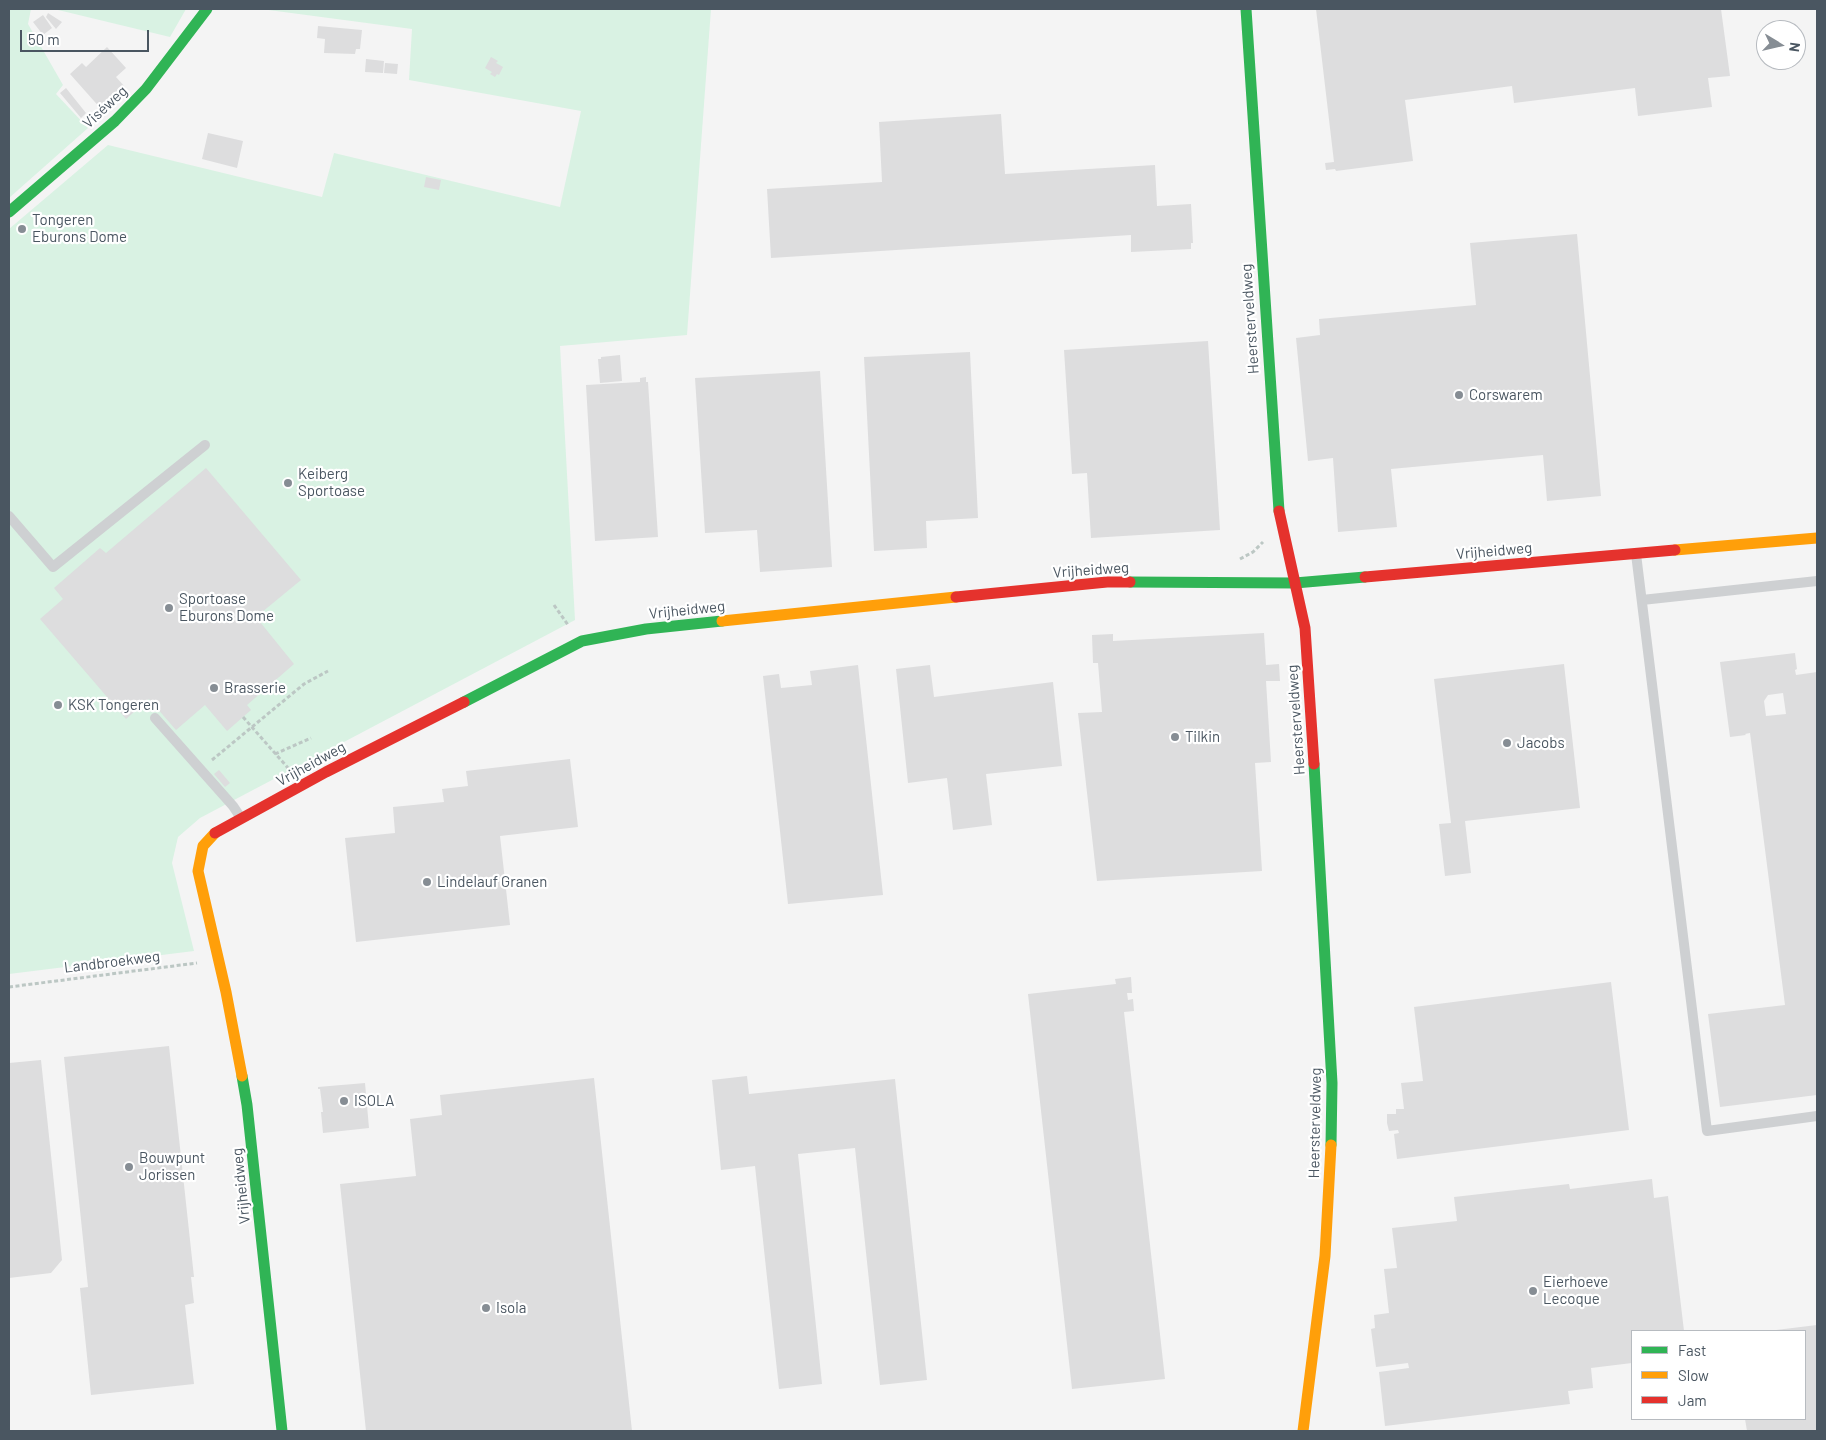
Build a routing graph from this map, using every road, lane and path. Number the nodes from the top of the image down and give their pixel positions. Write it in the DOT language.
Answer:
graph roads {
  1 [pos="207,9"];
  2 [pos="1246,9"];
  3 [pos="9,212"];
  4 [pos="205,445"];
  5 [pos="9,516"];
  6 [pos="1817,538"];
  7 [pos="1263,542"];
  8 [pos="1636,554"];
  9 [pos="1232,560"];
  10 [pos="1817,581"];
  11 [pos="1295,583"];
  12 [pos="1642,600"];
  13 [pos="328,671"];
  14 [pos="243,717"];
  15 [pos="155,718"];
  16 [pos="252,727"];
  17 [pos="311,738"];
  18 [pos="275,754"];
  19 [pos="212,760"];
  20 [pos="303,786"];
  21 [pos="242,818"];
  22 [pos="218,960"];
  23 [pos="9,987"];
  24 [pos="1817,1116"];
  25 [pos="282,1431"];
  26 [pos="1303,1431"];
  1 -- 3 [label="street, Viséweg"];
  2 -- 11 [label="street, Heersterveldweg"];
  4 -- 5 [label="lane"];
  6 -- 8 [label="street, Vrijheidweg"];
  7 -- 9 [label="path"];
  8 -- 11 [label="street, Vrijheidweg"];
  8 -- 12 [label="lane"];
  10 -- 12 [label="lane"];
  11 -- 20 [label="street, Vrijheidweg"];
  11 -- 26 [label="street, Heersterveldweg"];
  12 -- 24 [label="lane"];
  13 -- 16 [label="path"];
  14 -- 16 [label="path"];
  15 -- 21 [label="lane"];
  16 -- 18 [label="path"];
  16 -- 19 [label="path"];
  17 -- 18 [label="path"];
  18 -- 20 [label="path"];
  20 -- 21 [label="street, Vrijheidweg"];
  21 -- 22 [label="street, Vrijheidweg"];
  22 -- 23 [label="path, Landbroekweg"];
  22 -- 25 [label="street, Vrijheidweg"];
}
